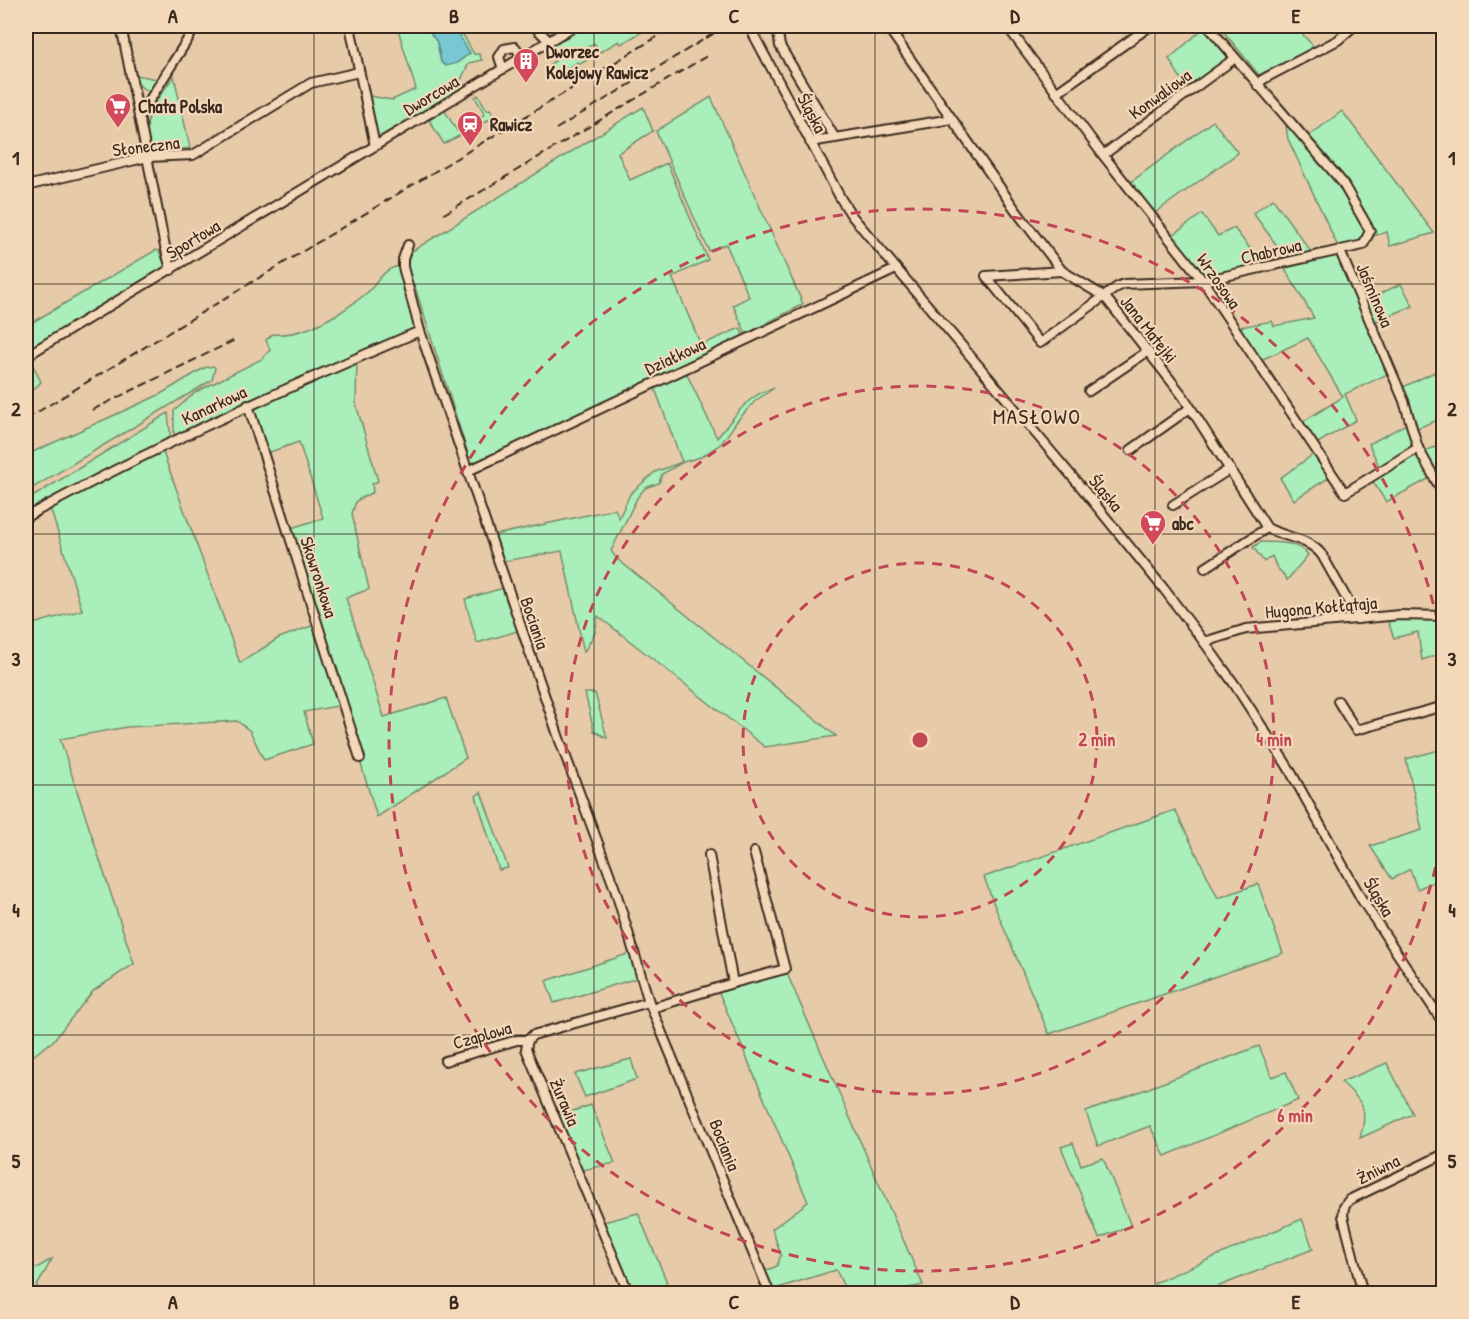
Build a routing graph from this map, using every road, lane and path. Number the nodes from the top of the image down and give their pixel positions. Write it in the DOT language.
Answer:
graph roads {
  1 [pos="121,26"];
  2 [pos="196,26"];
  3 [pos="350,26"];
  4 [pos="534,26"];
  5 [pos="574,26"];
  6 [pos="749,26"];
  7 [pos="787,26"];
  8 [pos="887,26"];
  9 [pos="1150,26"];
  10 [pos="1208,26"];
  11 [pos="1354,26"];
  12 [pos="1011,27"];
  13 [pos="549,41"];
  14 [pos="523,57"];
  15 [pos="1234,59"];
  16 [pos="503,69"];
  17 [pos="359,72"];
  18 [pos="1258,86"];
  19 [pos="1056,93"];
  20 [pos="139,117"];
  21 [pos="952,119"];
  22 [pos="835,138"];
  23 [pos="810,142"];
  24 [pos="375,146"];
  25 [pos="1103,154"];
  26 [pos="148,157"];
  27 [pos="26,186"];
  28 [pos="408,245"];
  29 [pos="1340,251"];
  30 [pos="896,269"];
  31 [pos="171,270"];
  32 [pos="1062,271"];
  33 [pos="1203,281"];
  34 [pos="1105,297"];
  35 [pos="420,331"];
  36 [pos="1148,351"];
  37 [pos="26,356"];
  38 [pos="1089,392"];
  39 [pos="248,405"];
  40 [pos="1190,408"];
  41 [pos="1418,448"];
  42 [pos="1131,450"];
  43 [pos="1230,469"];
  44 [pos="468,471"];
  45 [pos="1443,495"];
  46 [pos="1173,505"];
  47 [pos="26,517"];
  48 [pos="1267,528"];
  49 [pos="1205,568"];
  50 [pos="1443,616"];
  51 [pos="1358,619"];
  52 [pos="1204,642"];
  53 [pos="1338,701"];
  54 [pos="1443,706"];
  55 [pos="360,758"];
  56 [pos="754,852"];
  57 [pos="709,855"];
  58 [pos="733,983"];
  59 [pos="650,1005"];
  60 [pos="1443,1024"];
  61 [pos="528,1040"];
  62 [pos="445,1061"];
  63 [pos="1443,1154"];
  64 [pos="629,1293"];
  65 [pos="770,1293"];
  66 [pos="1363,1293"];
  1 -- 20 [label="street"];
  2 -- 20 [label="street"];
  3 -- 17 [label="street"];
  4 -- 13 [label="street"];
  5 -- 13 [label="street, Dworcowa"];
  6 -- 23 [label="street, Śląska"];
  7 -- 22 [label="street, Śląska"];
  8 -- 21 [label="street, Jana Matejki"];
  9 -- 19 [label="street"];
  10 -- 15 [label="street, Jaśminowa"];
  11 -- 18 [label="street"];
  12 -- 19 [label="street, Wrzosowa"];
  13 -- 14 [label="street, Dworcowa"];
  14 -- 16 [label="street, Dworcowa"];
  14 -- 16 [label="street"];
  15 -- 18 [label="street, Jaśminowa"];
  15 -- 25 [label="street, Konwaliowa"];
  16 -- 24 [label="street, Dworcowa"];
  17 -- 24 [label="street"];
  17 -- 26 [label="street, Słoneczna"];
  18 -- 29 [label="street, Jaśminowa"];
  19 -- 25 [label="street, Wrzosowa"];
  20 -- 26 [label="street"];
  21 -- 22 [label="street"];
  21 -- 32 [label="street, Jana Matejki"];
  22 -- 23 [label="street"];
  23 -- 30 [label="street, Śląska"];
  24 -- 31 [label="street, Sportowa"];
  25 -- 33 [label="street, Wrzosowa"];
  26 -- 27 [label="street, Słoneczna"];
  26 -- 31 [label="street"];
  28 -- 35 [label="street, Bociania"];
  29 -- 33 [label="street, Chabrowa"];
  29 -- 41 [label="street, Jaśminowa"];
  30 -- 44 [label="street, Działkowa"];
  30 -- 52 [label="street, Śląska"];
  31 -- 37 [label="street, Sportowa"];
  32 -- 34 [label="street, Jana Matejki"];
  32 -- 34 [label="street, Chabrowa"];
  33 -- 34 [label="street, Chabrowa"];
  33 -- 41 [label="street, Wrzosowa"];
  34 -- 36 [label="street, Jana Matejki"];
  35 -- 39 [label="street, Kanarkowa"];
  35 -- 44 [label="street, Bociania"];
  36 -- 38 [label="street"];
  36 -- 40 [label="street, Jana Matejki"];
  39 -- 47 [label="street, Kanarkowa"];
  39 -- 55 [label="street, Skowronkowa"];
  40 -- 42 [label="street"];
  40 -- 43 [label="street, Jana Matejki"];
  41 -- 45 [label="street, Jaśminowa"];
  43 -- 46 [label="street"];
  43 -- 48 [label="street, Jana Matejki"];
  44 -- 59 [label="street, Bociania"];
  48 -- 49 [label="street"];
  48 -- 51 [label="street"];
  50 -- 51 [label="street, Hugona Kołłątaja"];
  51 -- 52 [label="street, Hugona Kołłątaja"];
  52 -- 60 [label="street, Śląska"];
  53 -- 54 [label="street"];
  56 -- 58 [label="street"];
  57 -- 58 [label="street"];
  58 -- 59 [label="street"];
  59 -- 61 [label="street"];
  59 -- 65 [label="street, Bociania"];
  61 -- 62 [label="street, Czaplowa"];
  61 -- 64 [label="street, Żurawia"];
  63 -- 66 [label="street, Żniwna"];
}
